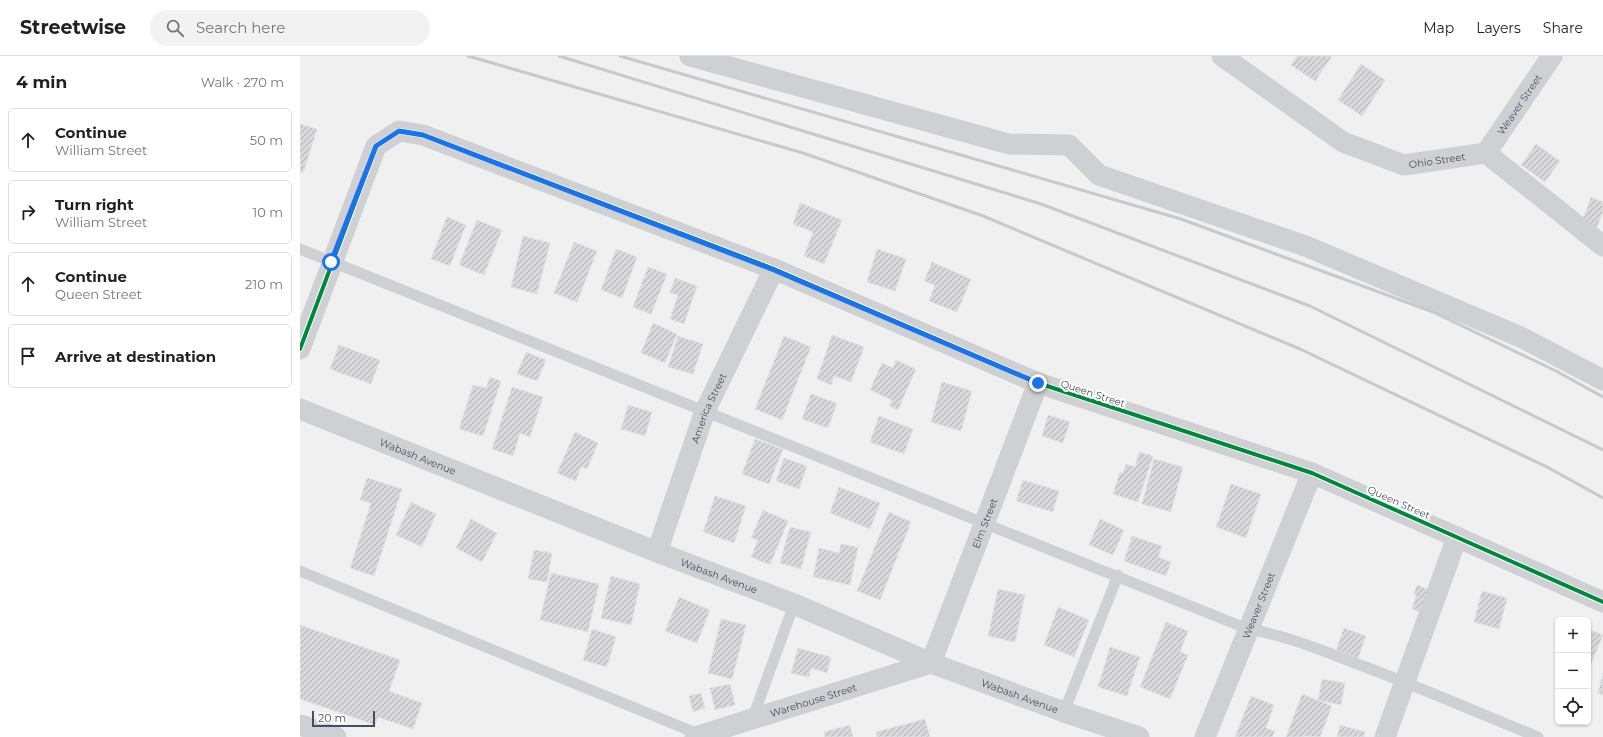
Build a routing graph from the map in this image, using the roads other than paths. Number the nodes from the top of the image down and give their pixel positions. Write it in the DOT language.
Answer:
graph roads {
  1 [pos="690,56"];
  2 [pos="1222,56"];
  3 [pos="1552,56"];
  4 [pos="1486,153"];
  5 [pos="1603,246"];
  6 [pos="300,249"];
  7 [pos="331,262"];
  8 [pos="774,270"];
  9 [pos="300,349"];
  10 [pos="1603,380"];
  11 [pos="1038,383"];
  12 [pos="300,409"];
  13 [pos="705,411"];
  14 [pos="1312,473"];
  15 [pos="985,522"];
  16 [pos="1457,537"];
  17 [pos="657,552"];
  18 [pos="300,571"];
  19 [pos="1118,575"];
  20 [pos="1603,602"];
  21 [pos="794,604"];
  22 [pos="1248,629"];
  23 [pos="932,663"];
  24 [pos="1406,682"];
  25 [pos="1064,712"];
  26 [pos="752,720"];
  27 [pos="300,725"];
  28 [pos="701,736"];
  29 [pos="336,737"];
  30 [pos="1139,737"];
  31 [pos="1205,737"];
  32 [pos="1385,737"];
  33 [pos="1538,737"];
  1 -- 10 [label="street"];
  2 -- 4 [label="street, Ohio Street"];
  3 -- 4 [label="street, Weaver Street"];
  4 -- 5 [label="street"];
  6 -- 7 [label="lane"];
  7 -- 8 [label="street, Queen Street"];
  7 -- 9 [label="street, Queen Street"];
  7 -- 13 [label="lane"];
  8 -- 11 [label="street, Queen Street"];
  8 -- 13 [label="street, America Street"];
  11 -- 14 [label="street, Queen Street"];
  11 -- 15 [label="street, Elm Street"];
  12 -- 17 [label="street, Wabash Avenue"];
  13 -- 15 [label="lane"];
  13 -- 17 [label="street, America Street"];
  14 -- 16 [label="street, Queen Street"];
  14 -- 22 [label="street, Weaver Street"];
  15 -- 19 [label="lane"];
  15 -- 23 [label="street, Elm Street"];
  16 -- 20 [label="street, Queen Street"];
  16 -- 24 [label="street"];
  17 -- 21 [label="street, Wabash Avenue"];
  18 -- 28 [label="lane"];
  19 -- 22 [label="lane"];
  19 -- 25 [label="lane"];
  21 -- 23 [label="street, Wabash Avenue"];
  21 -- 26 [label="lane"];
  22 -- 24 [label="lane"];
  22 -- 31 [label="street, Weaver Street"];
  23 -- 25 [label="street, Wabash Avenue"];
  23 -- 26 [label="street, Warehouse Street"];
  24 -- 32 [label="street"];
  24 -- 33 [label="lane"];
  25 -- 30 [label="street, Wabash Avenue"];
  26 -- 28 [label="street, Warehouse Street"];
  27 -- 29 [label="street"];
}
